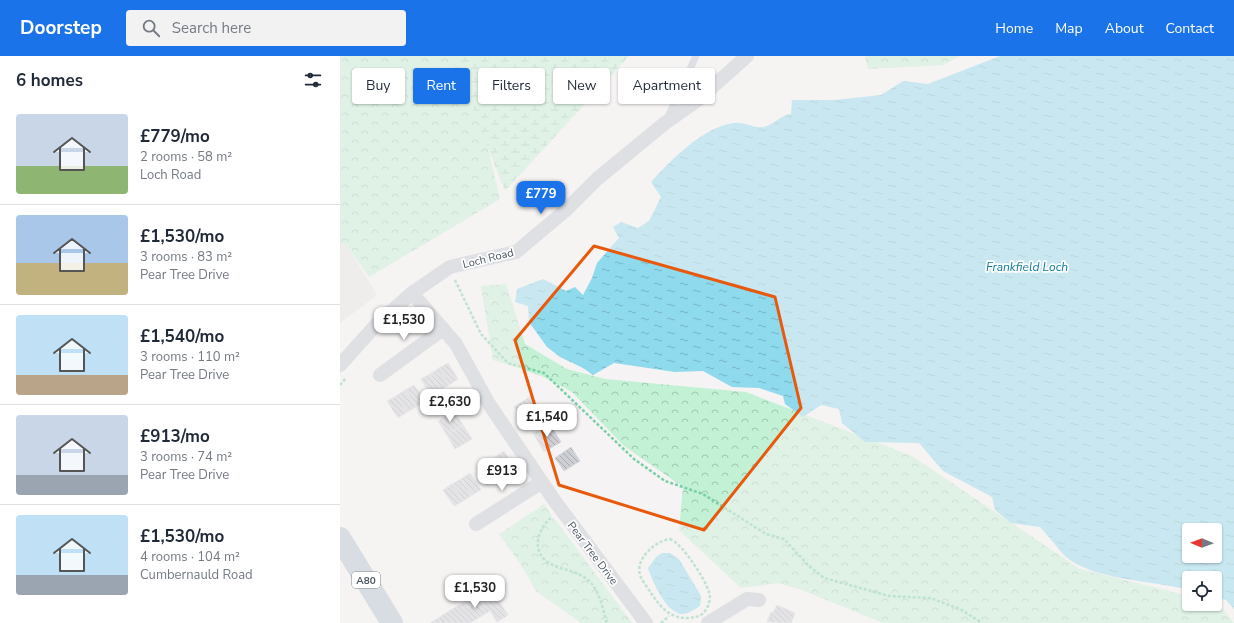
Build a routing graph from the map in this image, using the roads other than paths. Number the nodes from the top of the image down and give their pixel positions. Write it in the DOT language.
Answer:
graph roads {
  1 [pos="696,56"];
  2 [pos="740,59"];
  3 [pos="665,123"];
  4 [pos="412,292"];
  5 [pos="443,329"];
  6 [pos="340,365"];
  7 [pos="380,375"];
  8 [pos="542,482"];
  9 [pos="476,524"];
  10 [pos="340,538"];
  11 [pos="759,600"];
  12 [pos="392,623"];
  13 [pos="646,623"];
  14 [pos="708,623"];
  1 -- 3 [label="lane"];
  2 -- 3 [label="street, Loch Road"];
  3 -- 4 [label="street, Loch Road"];
  4 -- 5 [label="street, Pear Tree Drive"];
  4 -- 6 [label="street, Loch Road"];
  5 -- 7 [label="street"];
  5 -- 8 [label="street, Pear Tree Drive"];
  8 -- 9 [label="street"];
  8 -- 13 [label="street, Pear Tree Drive"];
  10 -- 12 [label="main road, A80"];
  11 -- 14 [label="street"];
}
